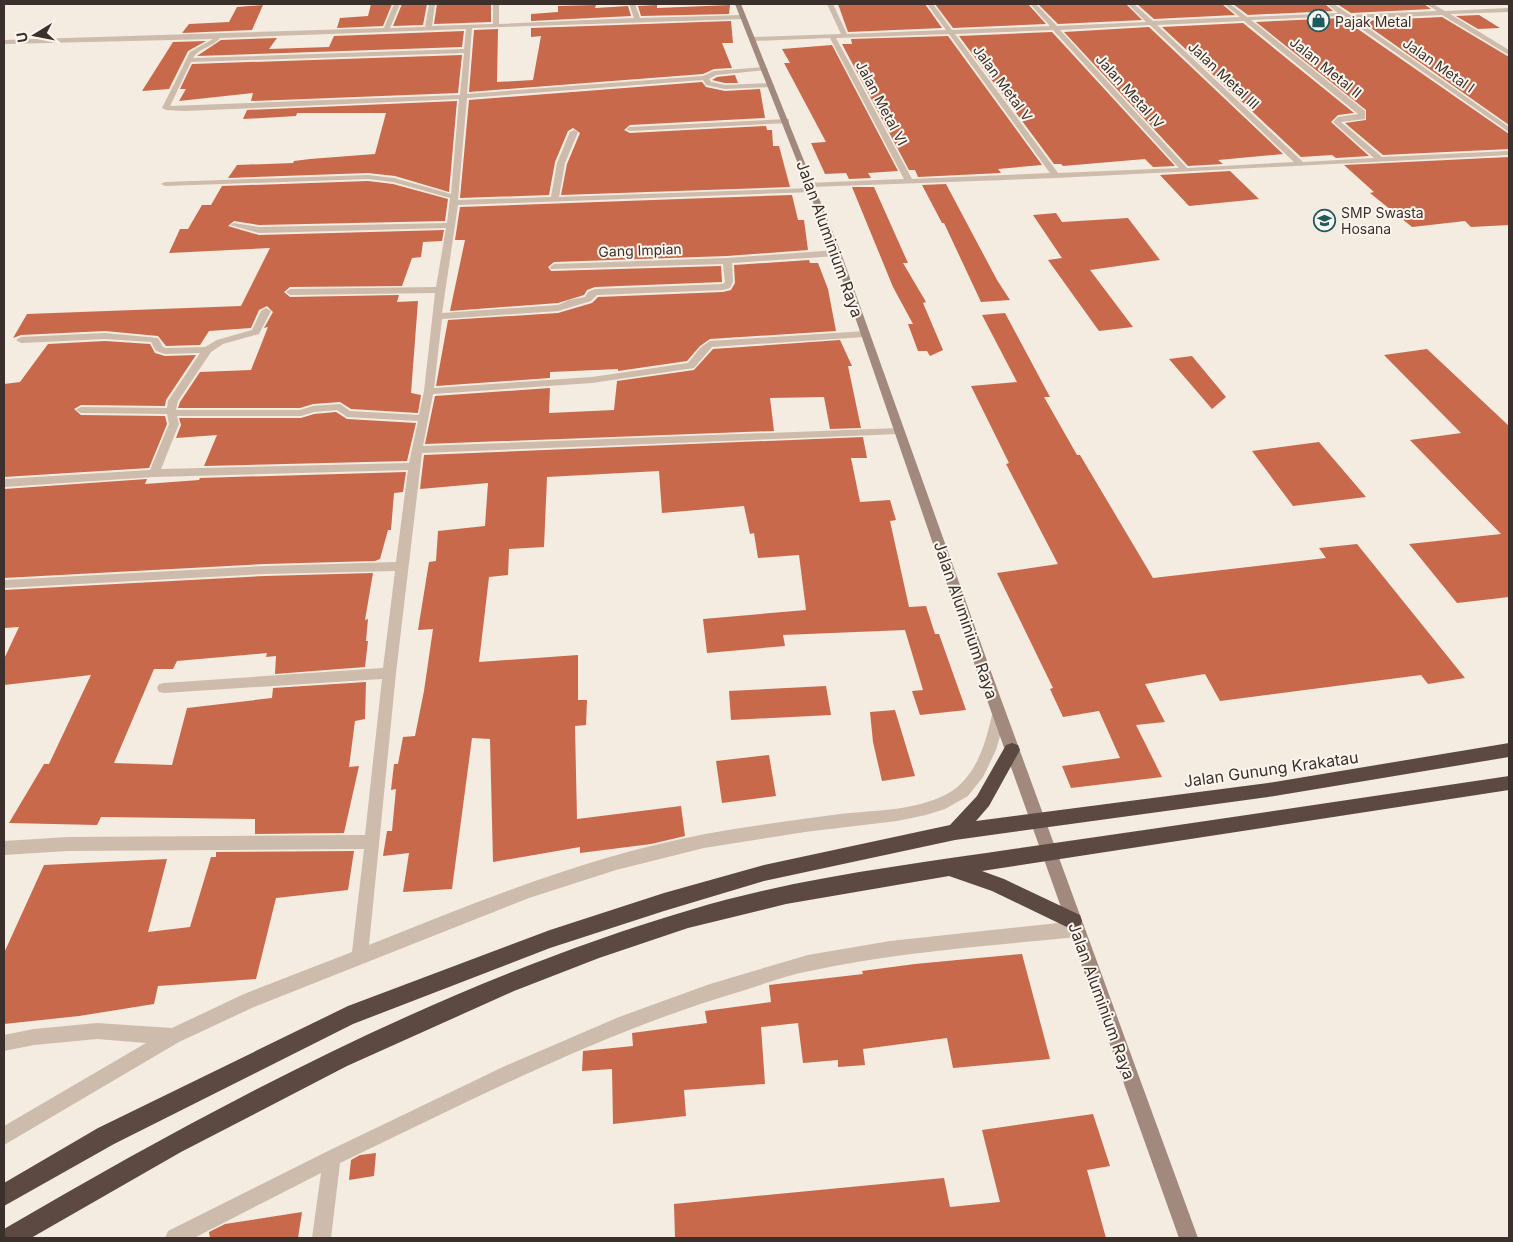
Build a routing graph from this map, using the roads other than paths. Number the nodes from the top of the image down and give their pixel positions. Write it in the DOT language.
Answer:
graph roads {
  1 [pos="397,4"];
  2 [pos="432,4"];
  3 [pos="496,4"];
  4 [pos="632,4"];
  5 [pos="738,4"];
  6 [pos="830,4"];
  7 [pos="930,4"];
  8 [pos="1033,4"];
  9 [pos="1131,4"];
  10 [pos="1227,4"];
  11 [pos="1330,4"];
  12 [pos="1429,4"];
  13 [pos="1509,10"];
  14 [pos="1444,13"];
  15 [pos="1347,15"];
  16 [pos="743,16"];
  17 [pos="637,19"];
  18 [pos="1246,19"];
  19 [pos="1152,24"];
  20 [pos="496,25"];
  21 [pos="469,28"];
  22 [pos="1056,28"];
  23 [pos="428,29"];
  24 [pos="386,30"];
  25 [pos="951,33"];
  26 [pos="220,35"];
  27 [pos="832,36"];
  28 [pos="844,36"];
  29 [pos="753,39"];
  30 [pos="4,42"];
  31 [pos="468,51"];
  32 [pos="1508,51"];
  33 [pos="189,60"];
  34 [pos="765,69"];
  35 [pos="705,78"];
  36 [pos="771,85"];
  37 [pos="465,96"];
  38 [pos="786,121"];
  39 [pos="630,129"];
  40 [pos="1509,130"];
  41 [pos="574,132"];
  42 [pos="1509,153"];
  43 [pos="1381,160"];
  44 [pos="1300,164"];
  45 [pos="1185,170"];
  46 [pos="1056,176"];
  47 [pos="910,182"];
  48 [pos="165,184"];
  49 [pos="812,188"];
  50 [pos="555,198"];
  51 [pos="454,200"];
  52 [pos="234,225"];
  53 [pos="451,225"];
  54 [pos="837,253"];
  55 [pos="727,261"];
  56 [pos="554,267"];
  57 [pos="440,290"];
  58 [pos="290,292"];
  59 [pos="266,311"];
  60 [pos="438,316"];
  61 [pos="865,334"];
  62 [pos="21,340"];
  63 [pos="207,350"];
  64 [pos="429,391"];
  65 [pos="81,410"];
  66 [pos="171,412"];
  67 [pos="423,418"];
  68 [pos="899,431"];
  69 [pos="416,450"];
  70 [pos="414,466"];
  71 [pos="154,473"];
  72 [pos="4,483"];
  73 [pos="402,566"];
  74 [pos="4,584"];
  75 [pos="389,673"];
  76 [pos="164,688"];
  77 [pos="1000,715"];
  78 [pos="1012,750"];
  79 [pos="1509,750"];
  80 [pos="1509,783"];
  81 [pos="1038,820"];
  82 [pos="955,832"];
  83 [pos="371,842"];
  84 [pos="4,848"];
  85 [pos="1049,852"];
  86 [pos="949,867"];
  87 [pos="1075,925"];
  88 [pos="360,957"];
  89 [pos="173,1036"];
  90 [pos="4,1043"];
  91 [pos="4,1136"];
  92 [pos="332,1158"];
  93 [pos="4,1195"];
  94 [pos="10,1238"];
  95 [pos="175,1238"];
  96 [pos="322,1238"];
  97 [pos="1189,1238"];
  1 -- 24 [label="street"];
  2 -- 23 [label="street"];
  3 -- 20 [label="street"];
  4 -- 17 [label="street"];
  5 -- 16 [label="street, Jalan Aluminium Raya"];
  6 -- 28 [label="street"];
  7 -- 25 [label="street, Jalan Metal V"];
  8 -- 22 [label="street, Jalan Metal IV"];
  9 -- 19 [label="street, Jalan Metal III"];
  10 -- 18 [label="street, Jalan Metal II"];
  11 -- 15 [label="street, Jalan Metal I"];
  12 -- 14 [label="street"];
  13 -- 14 [label="street"];
  14 -- 15 [label="street"];
  14 -- 32 [label="street"];
  15 -- 18 [label="street"];
  15 -- 40 [label="street, Jalan Metal I"];
  16 -- 17 [label="street"];
  16 -- 29 [label="street, Jalan Aluminium Raya"];
  17 -- 20 [label="street"];
  18 -- 19 [label="street"];
  18 -- 43 [label="street, Jalan Metal II"];
  19 -- 22 [label="street"];
  19 -- 44 [label="street, Jalan Metal III"];
  20 -- 21 [label="street"];
  21 -- 23 [label="street"];
  21 -- 31 [label="street"];
  22 -- 25 [label="street"];
  22 -- 45 [label="street, Jalan Metal IV"];
  23 -- 24 [label="street"];
  24 -- 26 [label="street"];
  25 -- 28 [label="street"];
  25 -- 46 [label="street, Jalan Metal V"];
  26 -- 30 [label="street"];
  26 -- 33 [label="street"];
  27 -- 28 [label="street"];
  27 -- 29 [label="street"];
  27 -- 47 [label="street, Jalan Metal VI"];
  29 -- 34 [label="street, Jalan Aluminium Raya"];
  31 -- 33 [label="street"];
  31 -- 37 [label="street"];
  33 -- 37 [label="street"];
  34 -- 35 [label="street"];
  34 -- 36 [label="street, Jalan Aluminium Raya"];
  35 -- 36 [label="street"];
  35 -- 37 [label="street"];
  36 -- 38 [label="street, Jalan Aluminium Raya"];
  37 -- 51 [label="street"];
  38 -- 39 [label="street"];
  38 -- 49 [label="street, Jalan Aluminium Raya"];
  41 -- 50 [label="street"];
  42 -- 43 [label="street"];
  43 -- 44 [label="street"];
  44 -- 45 [label="street"];
  45 -- 46 [label="street"];
  46 -- 47 [label="street"];
  47 -- 49 [label="street"];
  48 -- 51 [label="street"];
  49 -- 50 [label="street"];
  49 -- 54 [label="street, Jalan Aluminium Raya"];
  50 -- 51 [label="street"];
  51 -- 53 [label="street"];
  52 -- 53 [label="street"];
  53 -- 57 [label="street"];
  54 -- 55 [label="street, Gang Impian"];
  54 -- 61 [label="street, Jalan Aluminium Raya"];
  55 -- 56 [label="street, Gang Impian"];
  55 -- 60 [label="street"];
  57 -- 58 [label="street"];
  57 -- 60 [label="street"];
  59 -- 63 [label="street"];
  60 -- 64 [label="street"];
  61 -- 64 [label="street"];
  61 -- 68 [label="street, Jalan Aluminium Raya"];
  62 -- 63 [label="street"];
  63 -- 66 [label="street"];
  64 -- 67 [label="street"];
  65 -- 66 [label="street"];
  66 -- 67 [label="street"];
  66 -- 71 [label="street"];
  67 -- 69 [label="street"];
  68 -- 69 [label="street"];
  68 -- 77 [label="street, Jalan Aluminium Raya"];
  69 -- 70 [label="street"];
  70 -- 71 [label="street"];
  70 -- 73 [label="street"];
  71 -- 72 [label="street"];
  73 -- 74 [label="street"];
  73 -- 75 [label="street"];
  75 -- 76 [label="street"];
  75 -- 83 [label="street"];
  77 -- 78 [label="street, Jalan Aluminium Raya"];
  77 -- 88 [label="street"];
  78 -- 81 [label="street, Jalan Aluminium Raya"];
  78 -- 82 [label="highway"];
  79 -- 81 [label="highway, Jalan Gunung Krakatau"];
  80 -- 85 [label="highway"];
  81 -- 82 [label="highway, Jalan Gunung Krakatau"];
  81 -- 85 [label="street, Jalan Aluminium Raya"];
  82 -- 93 [label="highway, Jalan Gunung Krakatau"];
  83 -- 84 [label="street"];
  83 -- 88 [label="street"];
  85 -- 86 [label="highway"];
  85 -- 87 [label="street, Jalan Aluminium Raya"];
  86 -- 87 [label="highway"];
  86 -- 94 [label="highway"];
  87 -- 92 [label="street"];
  87 -- 97 [label="street, Jalan Aluminium Raya"];
  88 -- 89 [label="street"];
  89 -- 90 [label="street"];
  89 -- 91 [label="street"];
  92 -- 95 [label="street"];
  92 -- 96 [label="street"];
}
